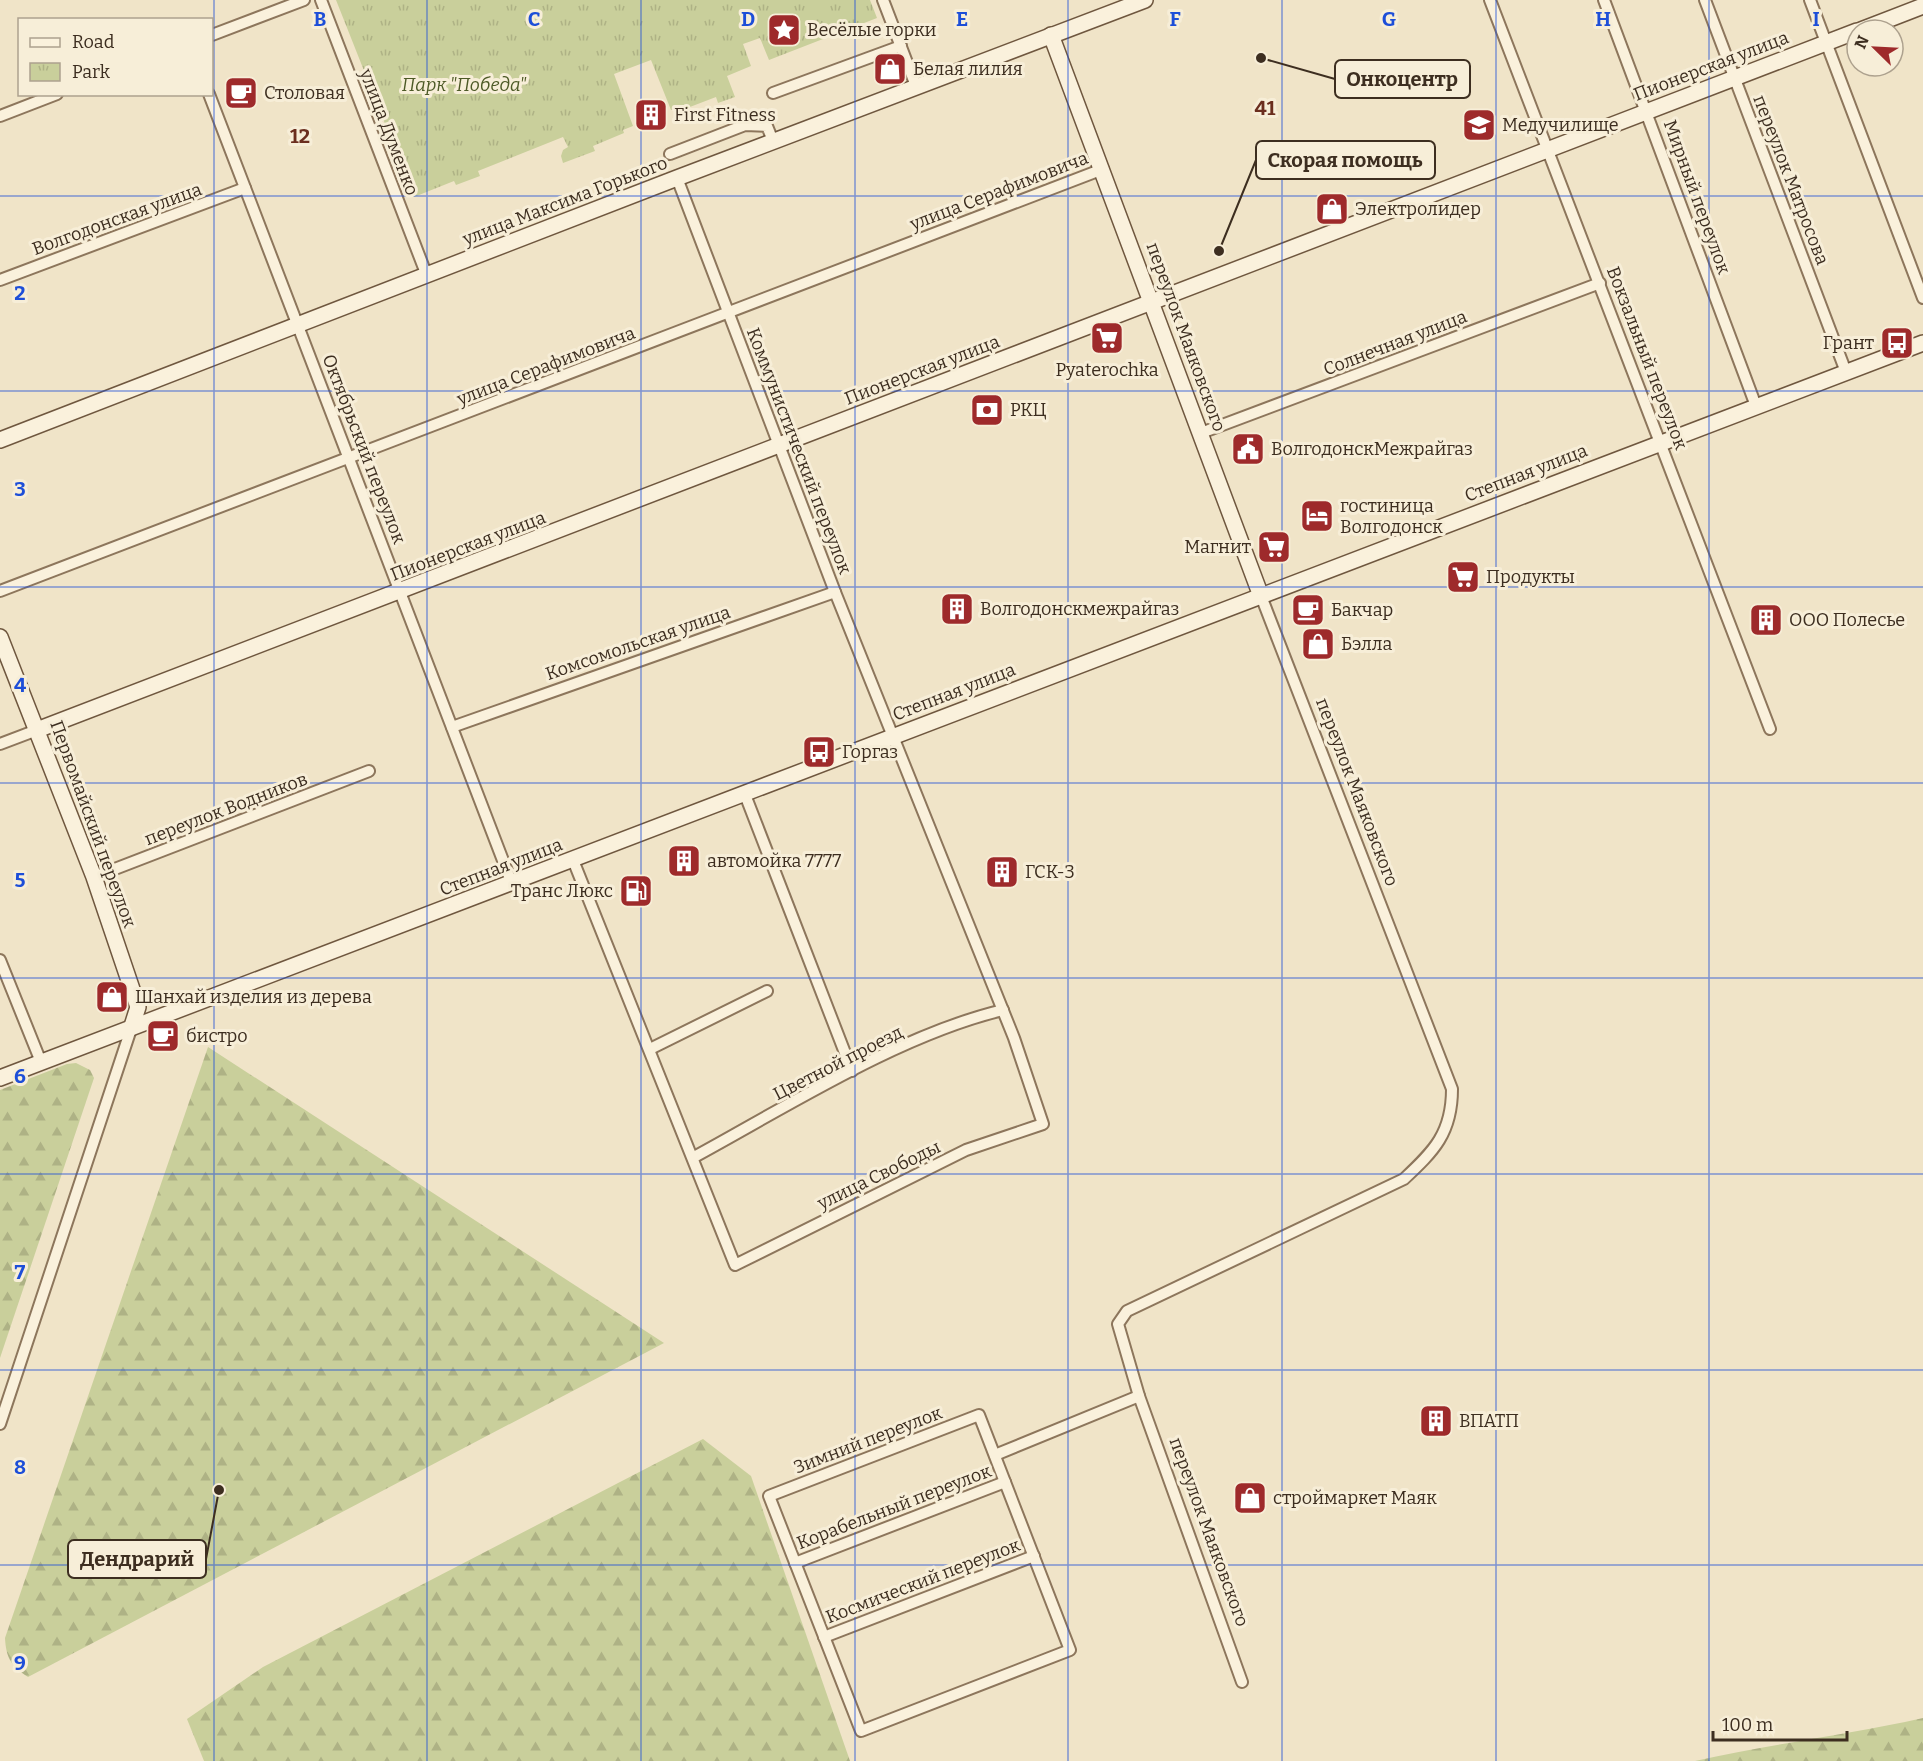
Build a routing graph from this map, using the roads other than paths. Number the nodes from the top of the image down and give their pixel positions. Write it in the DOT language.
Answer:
graph roads {
  1 [pos="304,0"];
  2 [pos="321,0"];
  3 [pos="884,0"];
  4 [pos="1145,0"];
  5 [pos="1490,0"];
  6 [pos="1604,0"];
  7 [pos="1705,0"];
  8 [pos="1810,0"];
  9 [pos="1922,5"];
  10 [pos="1890,18"];
  11 [pos="213,35"];
  12 [pos="1051,35"];
  13 [pos="1845,36"];
  14 [pos="1827,43"];
  15 [pos="901,46"];
  16 [pos="1735,78"];
  17 [pos="916,86"];
  18 [pos="774,93"];
  19 [pos="52,96"];
  20 [pos="210,96"];
  21 [pos="1648,112"];
  22 [pos="0,116"];
  23 [pos="773,141"];
  24 [pos="1549,150"];
  25 [pos="670,154"];
  26 [pos="1103,169"];
  27 [pos="677,178"];
  28 [pos="245,188"];
  29 [pos="427,276"];
  30 [pos="0,280"];
  31 [pos="1600,283"];
  32 [pos="1923,298"];
  33 [pos="1152,302"];
  34 [pos="728,314"];
  35 [pos="298,324"];
  36 [pos="1923,343"];
  37 [pos="1846,372"];
  38 [pos="1756,406"];
  39 [pos="1201,433"];
  40 [pos="0,440"];
  41 [pos="1662,442"];
  42 [pos="779,447"];
  43 [pos="349,459"];
  44 [pos="0,591"];
  45 [pos="402,592"];
  46 [pos="835,592"];
  47 [pos="1261,596"];
  48 [pos="0,637"];
  49 [pos="452,727"];
  50 [pos="1770,729"];
  51 [pos="38,730"];
  52 [pos="893,736"];
  53 [pos="0,744"];
  54 [pos="369,771"];
  55 [pos="744,792"];
  56 [pos="573,860"];
  57 [pos="94,877"];
  58 [pos="512,884"];
  59 [pos="0,960"];
  60 [pos="767,992"];
  61 [pos="1003,1010"];
  62 [pos="132,1026"];
  63 [pos="650,1049"];
  64 [pos="41,1062"];
  65 [pos="852,1071"];
  66 [pos="0,1078"];
  67 [pos="1043,1124"];
  68 [pos="694,1157"];
  69 [pos="1139,1396"];
  70 [pos="0,1424"];
  71 [pos="994,1455"];
  72 [pos="1005,1482"];
  73 [pos="1034,1556"];
  74 [pos="795,1563"];
  75 [pos="824,1637"];
  76 [pos="1242,1682"];
  1 -- 11 [label="street"];
  2 -- 29 [label="street, улица Думенко"];
  3 -- 15 [label="street"];
  4 -- 12 [label="street, улица Максима Горького"];
  5 -- 24 [label="street, Вокзальный переулок"];
  6 -- 21 [label="street, Мирный переулок"];
  7 -- 16 [label="street, переулок Матросова"];
  8 -- 14 [label="street"];
  9 -- 10 [label="street, Пионерская улица"];
  12 -- 17 [label="street, улица Максима Горького"];
  12 -- 26 [label="street, переулок Маяковского"];
  13 -- 14 [label="street, Пионерская улица"];
  14 -- 16 [label="street, Пионерская улица"];
  14 -- 32 [label="street"];
  15 -- 17 [label="street"];
  15 -- 18 [label="street"];
  16 -- 21 [label="street, Пионерская улица"];
  16 -- 37 [label="street, переулок Матросова"];
  17 -- 23 [label="street, улица Максима Горького"];
  19 -- 22 [label="street"];
  20 -- 28 [label="street, Октябрьский переулок"];
  21 -- 24 [label="street, Пионерская улица"];
  21 -- 38 [label="street, Мирный переулок"];
  23 -- 25 [label="street"];
  23 -- 27 [label="street, улица Максима Горького"];
  24 -- 31 [label="street, Вокзальный переулок"];
  24 -- 33 [label="street, Пионерская улица"];
  26 -- 33 [label="street, переулок Маяковского"];
  26 -- 34 [label="street, улица Серафимовича"];
  27 -- 29 [label="street, улица Максима Горького"];
  27 -- 34 [label="street, Коммунистический переулок"];
  28 -- 30 [label="street, Волгодонская улица"];
  28 -- 35 [label="street, Октябрьский переулок"];
  29 -- 35 [label="street, улица Максима Горького"];
  31 -- 39 [label="street, Солнечная улица"];
  31 -- 41 [label="street, Вокзальный переулок"];
  33 -- 39 [label="street, переулок Маяковского"];
  33 -- 42 [label="street, Пионерская улица"];
  34 -- 42 [label="street, Коммунистический переулок"];
  34 -- 43 [label="street, улица Серафимовича"];
  35 -- 40 [label="street, улица Максима Горького"];
  35 -- 43 [label="street, Октябрьский переулок"];
  36 -- 37 [label="street, Степная улица"];
  37 -- 38 [label="street, Степная улица"];
  38 -- 41 [label="street, Степная улица"];
  39 -- 47 [label="street, переулок Маяковского"];
  41 -- 47 [label="street, Степная улица"];
  41 -- 50 [label="street, Вокзальный переулок"];
  42 -- 45 [label="street, Пионерская улица"];
  42 -- 46 [label="street, Коммунистический переулок"];
  43 -- 44 [label="street, улица Серафимовича"];
  43 -- 45 [label="street, Октябрьский переулок"];
  45 -- 49 [label="street, Октябрьский переулок"];
  45 -- 51 [label="street, Пионерская улица"];
  46 -- 49 [label="street, Комсомольская улица"];
  46 -- 52 [label="street, Коммунистический переулок"];
  47 -- 52 [label="street, Степная улица"];
  47 -- 69 [label="street, переулок Маяковского"];
  48 -- 51 [label="street, Первомайский переулок"];
  49 -- 58 [label="street, Октябрьский переулок"];
  51 -- 53 [label="street, Пионерская улица"];
  51 -- 57 [label="street, Первомайский переулок"];
  52 -- 55 [label="street, Степная улица"];
  52 -- 61 [label="street, Коммунистический переулок"];
  54 -- 57 [label="street, переулок Водников"];
  55 -- 56 [label="street, Степная улица"];
  55 -- 65 [label="street"];
  56 -- 58 [label="street, Степная улица"];
  56 -- 63 [label="street"];
  57 -- 62 [label="street, Первомайский переулок"];
  58 -- 62 [label="street, Степная улица"];
  59 -- 64 [label="street"];
  60 -- 63 [label="street"];
  61 -- 65 [label="street, Цветной проезд"];
  61 -- 67 [label="street, Коммунистический переулок"];
  62 -- 64 [label="street, Степная улица"];
  62 -- 70 [label="street"];
  63 -- 68 [label="street"];
  64 -- 66 [label="street, Степная улица"];
  65 -- 68 [label="street, Цветной проезд"];
  67 -- 68 [label="street, улица Свободы"];
  69 -- 71 [label="street"];
  69 -- 76 [label="street, переулок Маяковского"];
  71 -- 72 [label="street"];
  71 -- 74 [label="street, Зимний переулок"];
  72 -- 73 [label="street"];
  72 -- 74 [label="street, Корабельный переулок"];
  73 -- 75 [label="street, Космический переулок"];
  73 -- 75 [label="street"];
  74 -- 75 [label="street"];
}
